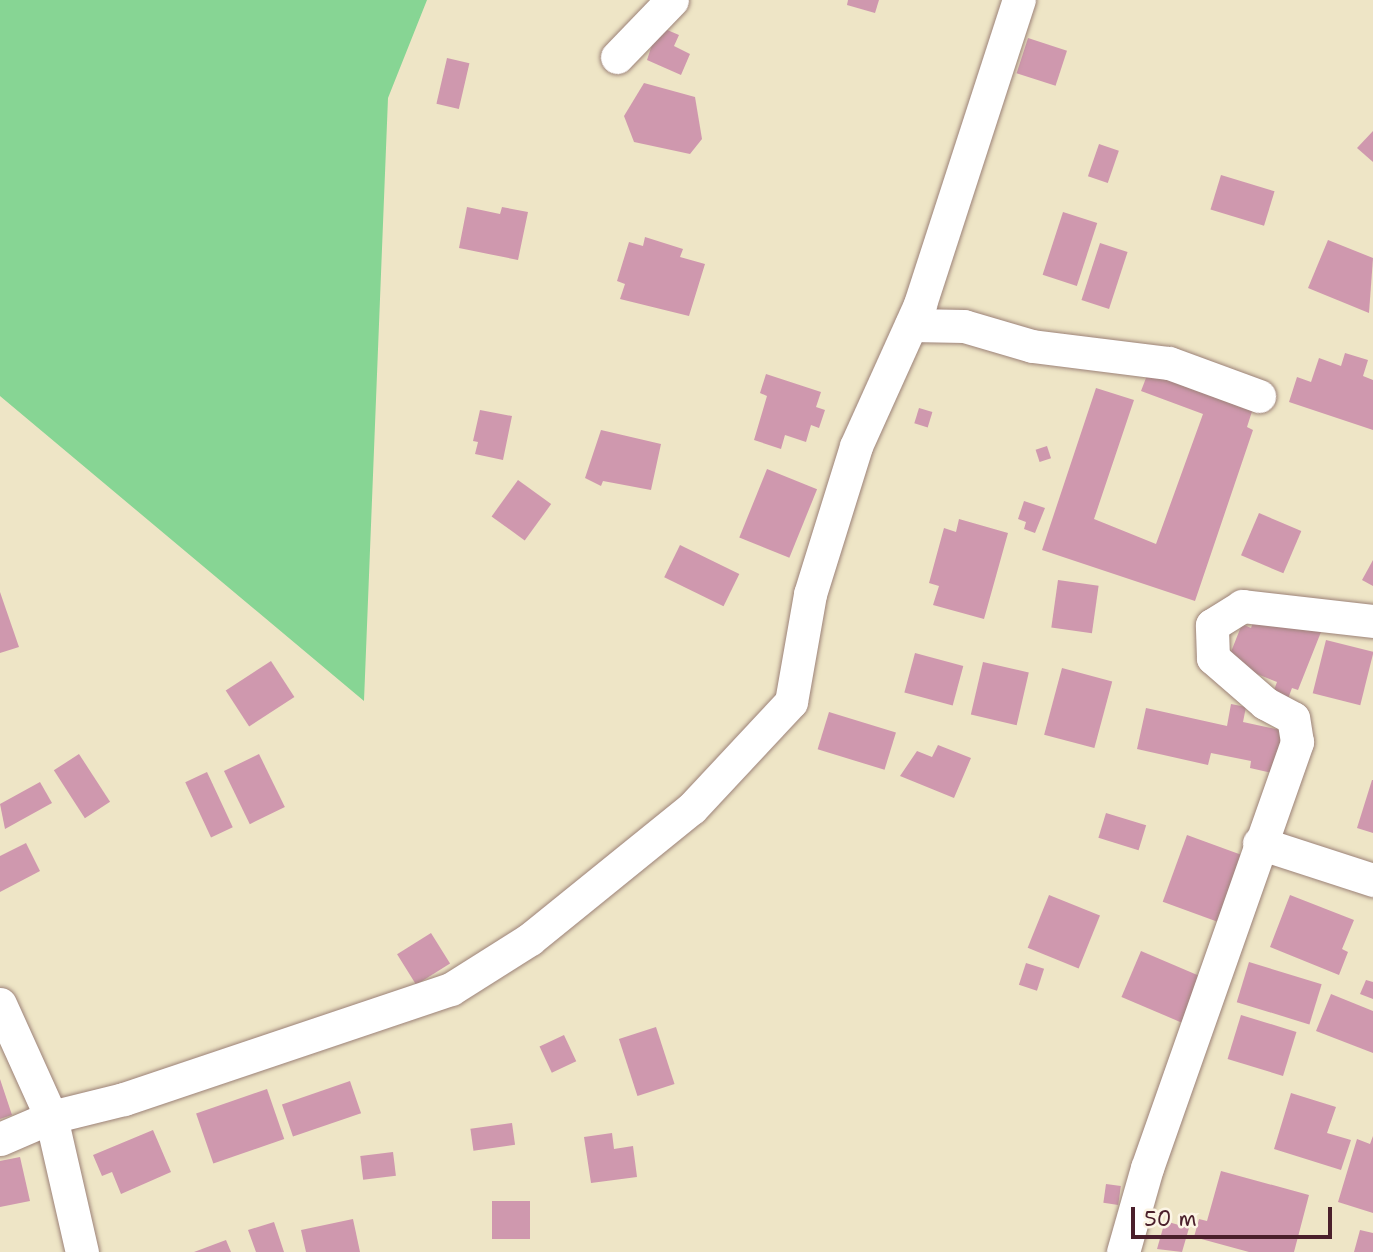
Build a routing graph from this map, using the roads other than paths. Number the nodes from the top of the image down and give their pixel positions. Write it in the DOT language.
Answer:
graph roads {
  1 [pos="671,0"];
  2 [pos="1019,0"];
  3 [pos="617,57"];
  4 [pos="911,325"];
  5 [pos="1259,396"];
  6 [pos="1373,621"];
  7 [pos="1259,843"];
  8 [pos="1373,880"];
  9 [pos="0,1004"];
  10 [pos="51,1117"];
  11 [pos="0,1139"];
  12 [pos="82,1252"];
  13 [pos="1123,1252"];
  1 -- 3 [label="street"];
  2 -- 4 [label="street"];
  4 -- 5 [label="street"];
  4 -- 10 [label="street"];
  6 -- 7 [label="street"];
  7 -- 8 [label="street"];
  7 -- 13 [label="street"];
  9 -- 10 [label="street"];
  10 -- 11 [label="street"];
  10 -- 12 [label="street"];
}
